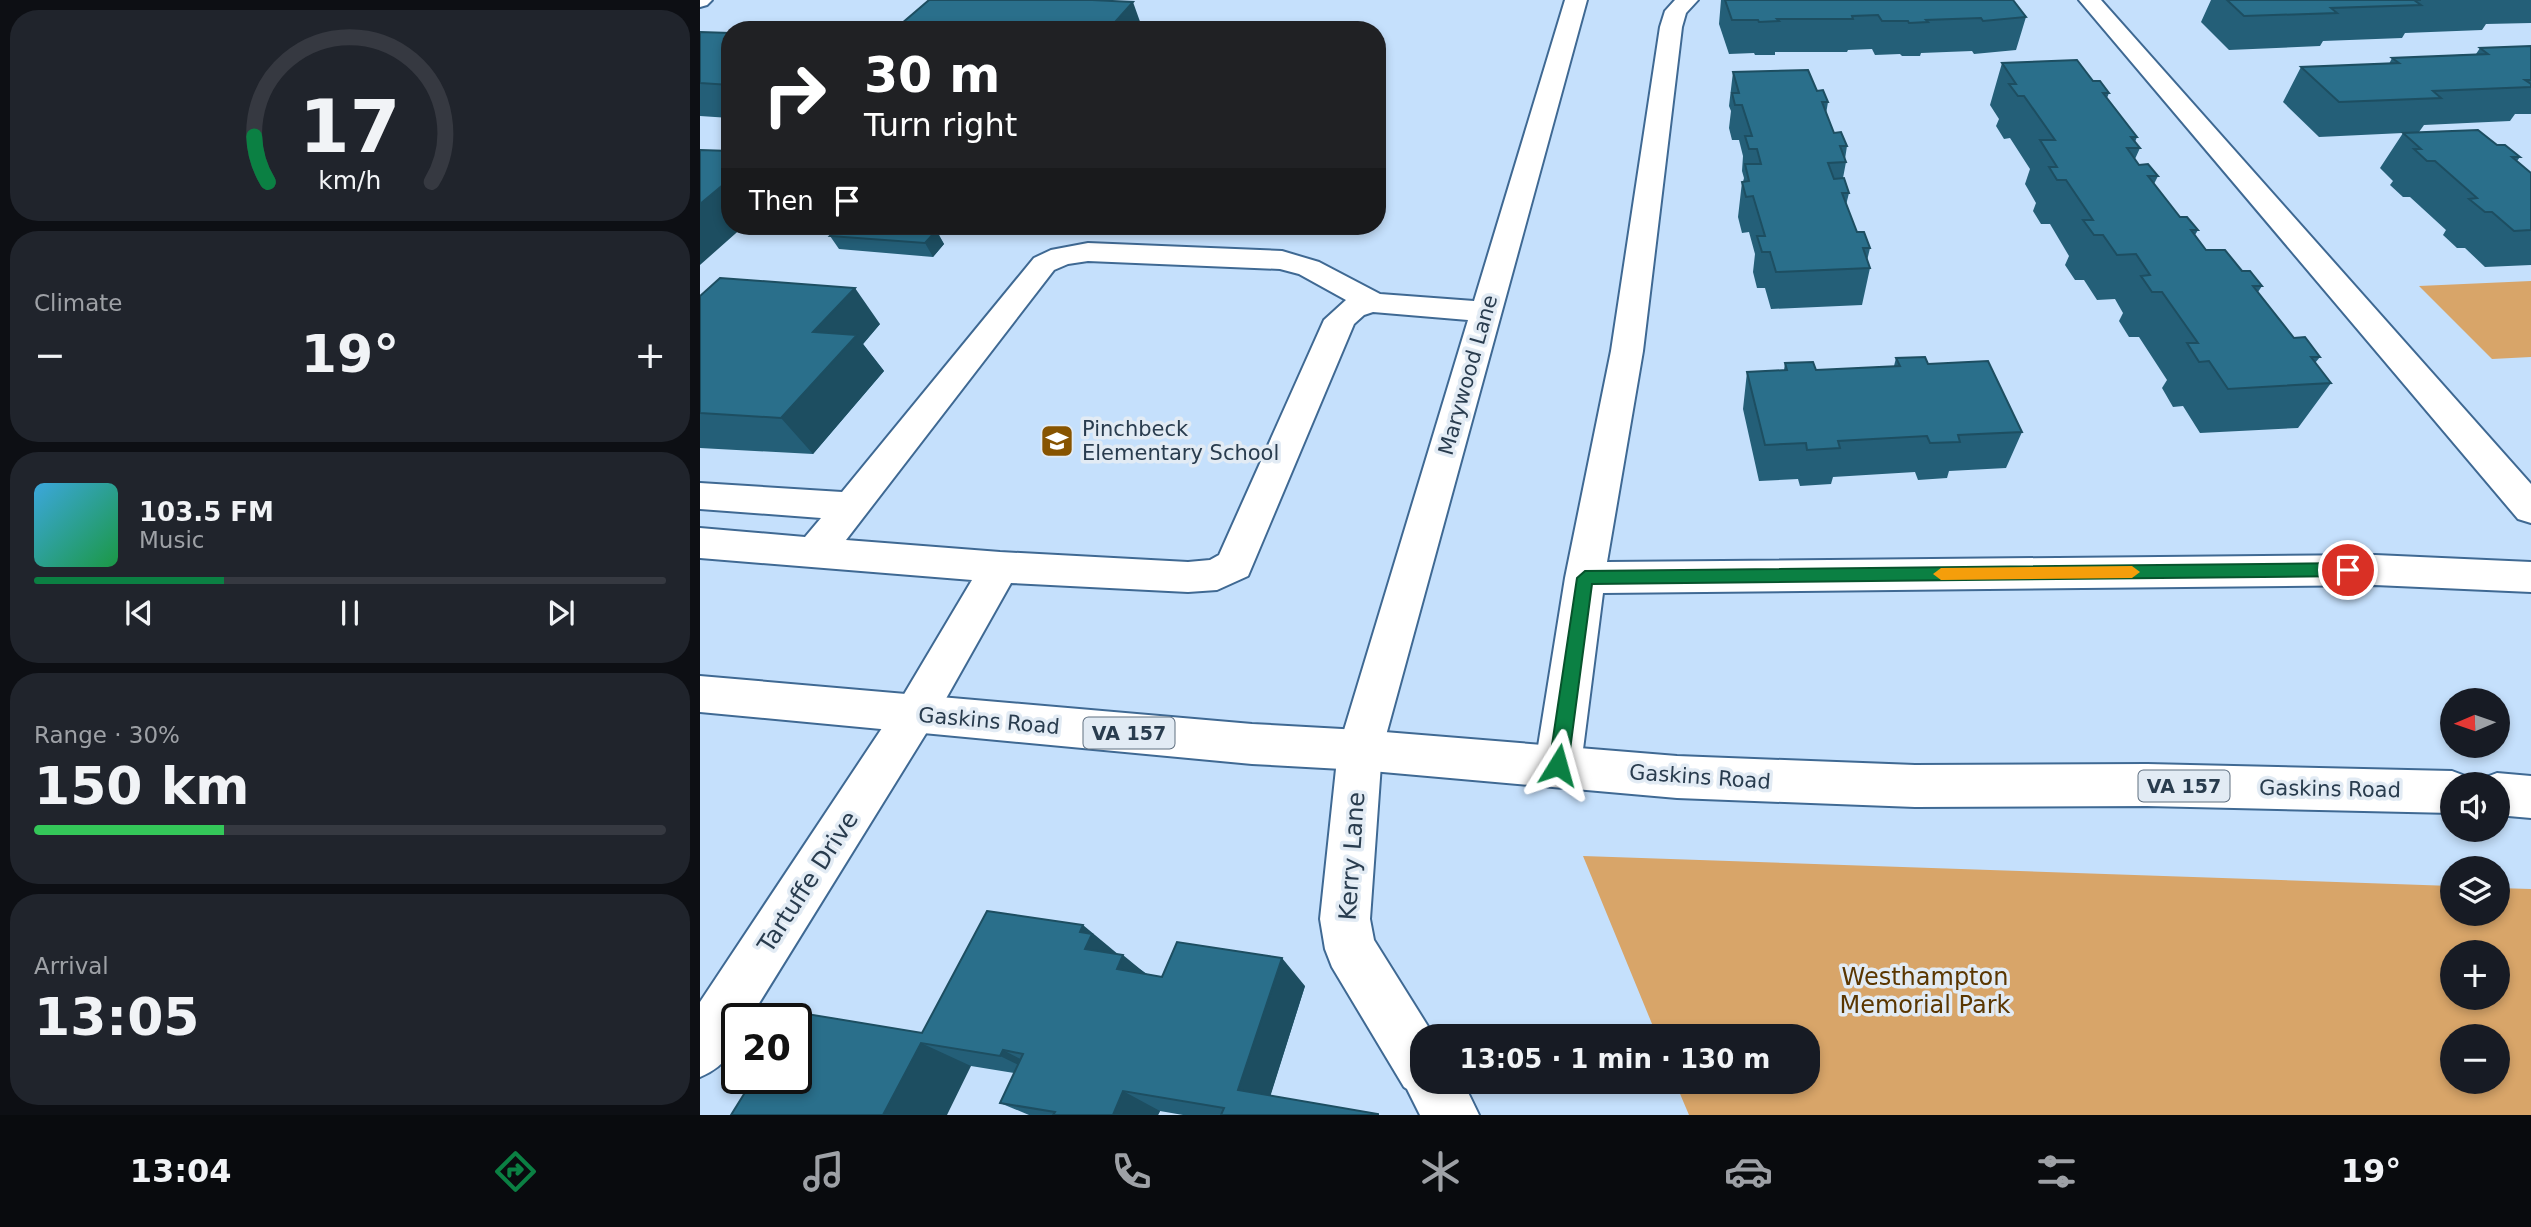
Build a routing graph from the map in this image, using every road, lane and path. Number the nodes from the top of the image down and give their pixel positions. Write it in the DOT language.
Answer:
graph roads {
  1 [pos="1576,0"];
  2 [pos="1687,0"];
  3 [pos="2090,0"];
  4 [pos="1373,303"];
  5 [pos="1486,312"];
  6 [pos="700,496"];
  7 [pos="852,506"];
  8 [pos="2531,509"];
  9 [pos="700,543"];
  10 [pos="814,553"];
  11 [pos="1000,567"];
  12 [pos="2531,577"];
  13 [pos="1585,578"];
  14 [pos="700,694"];
  15 [pos="915,714"];
  16 [pos="1360,750"];
  17 [pos="1558,765"];
  18 [pos="2440,792"];
  19 [pos="2510,795"];
  20 [pos="2531,797"];
  21 [pos="1410,1047"];
  22 [pos="700,1050"];
  23 [pos="1439,1094"];
  24 [pos="1451,1115"];
  1 -- 5 [label="street, Marywood Lane"];
  2 -- 13 [label="street"];
  3 -- 8 [label="street"];
  4 -- 5 [label="street"];
  4 -- 7 [label="street"];
  4 -- 11 [label="street"];
  5 -- 16 [label="street, Marywood Lane"];
  6 -- 7 [label="street"];
  7 -- 10 [label="street"];
  9 -- 10 [label="street"];
  10 -- 11 [label="street"];
  11 -- 15 [label="street, Tartuffe Drive"];
  12 -- 13 [label="street"];
  13 -- 17 [label="street"];
  14 -- 15 [label="street, Gaskins Road / VA 157"];
  15 -- 16 [label="street, Gaskins Road / VA 157"];
  15 -- 22 [label="street, Tartuffe Drive"];
  16 -- 17 [label="street, Gaskins Road / VA 157"];
  16 -- 21 [label="street, Kerry Lane"];
  17 -- 18 [label="street, Gaskins Road / VA 157"];
  19 -- 20 [label="street"];
  23 -- 24 [label="street"];
}
